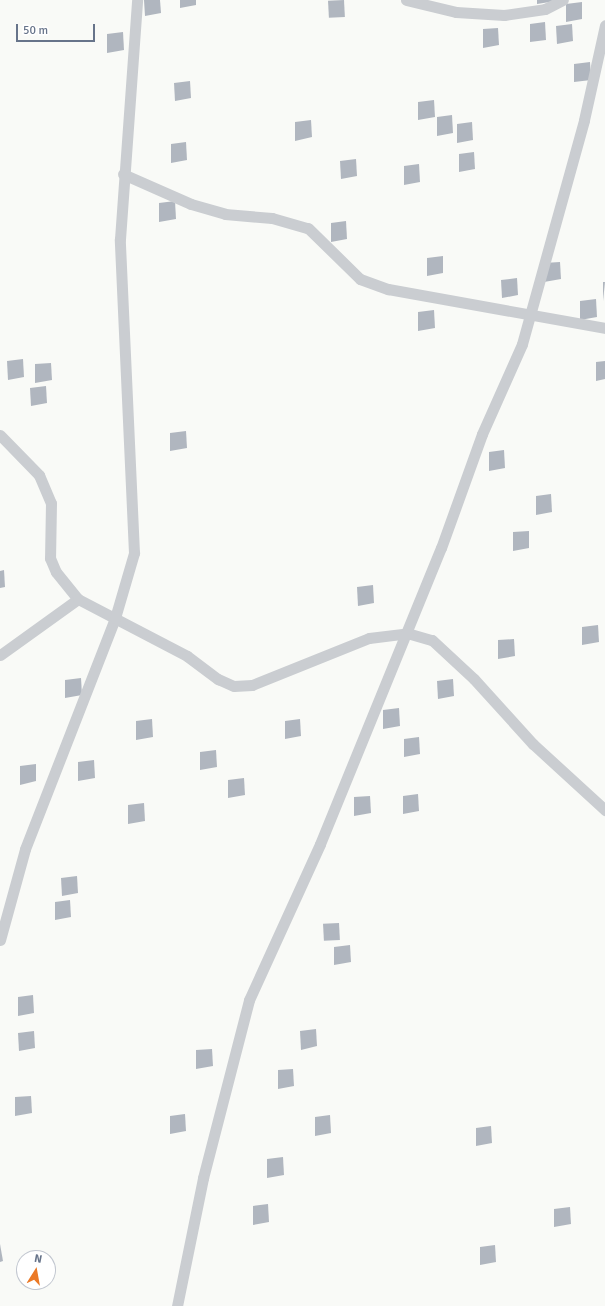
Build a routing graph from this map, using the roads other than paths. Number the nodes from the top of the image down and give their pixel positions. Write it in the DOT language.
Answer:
graph roads {
  1 [pos="137,0"];
  2 [pos="406,0"];
  3 [pos="563,0"];
  4 [pos="605,25"];
  5 [pos="123,174"];
  6 [pos="528,314"];
  7 [pos="605,328"];
  8 [pos="0,435"];
  9 [pos="78,599"];
  10 [pos="115,618"];
  11 [pos="407,633"];
  12 [pos="0,655"];
  13 [pos="605,810"];
  14 [pos="0,940"];
  15 [pos="177,1306"];
  1 -- 5 [label="street"];
  2 -- 3 [label="street"];
  4 -- 6 [label="street"];
  5 -- 6 [label="street"];
  5 -- 10 [label="street"];
  6 -- 7 [label="street"];
  6 -- 11 [label="street"];
  8 -- 9 [label="street"];
  9 -- 10 [label="street"];
  9 -- 12 [label="street"];
  10 -- 11 [label="street"];
  10 -- 14 [label="street"];
  11 -- 13 [label="street"];
  11 -- 15 [label="street"];
}
